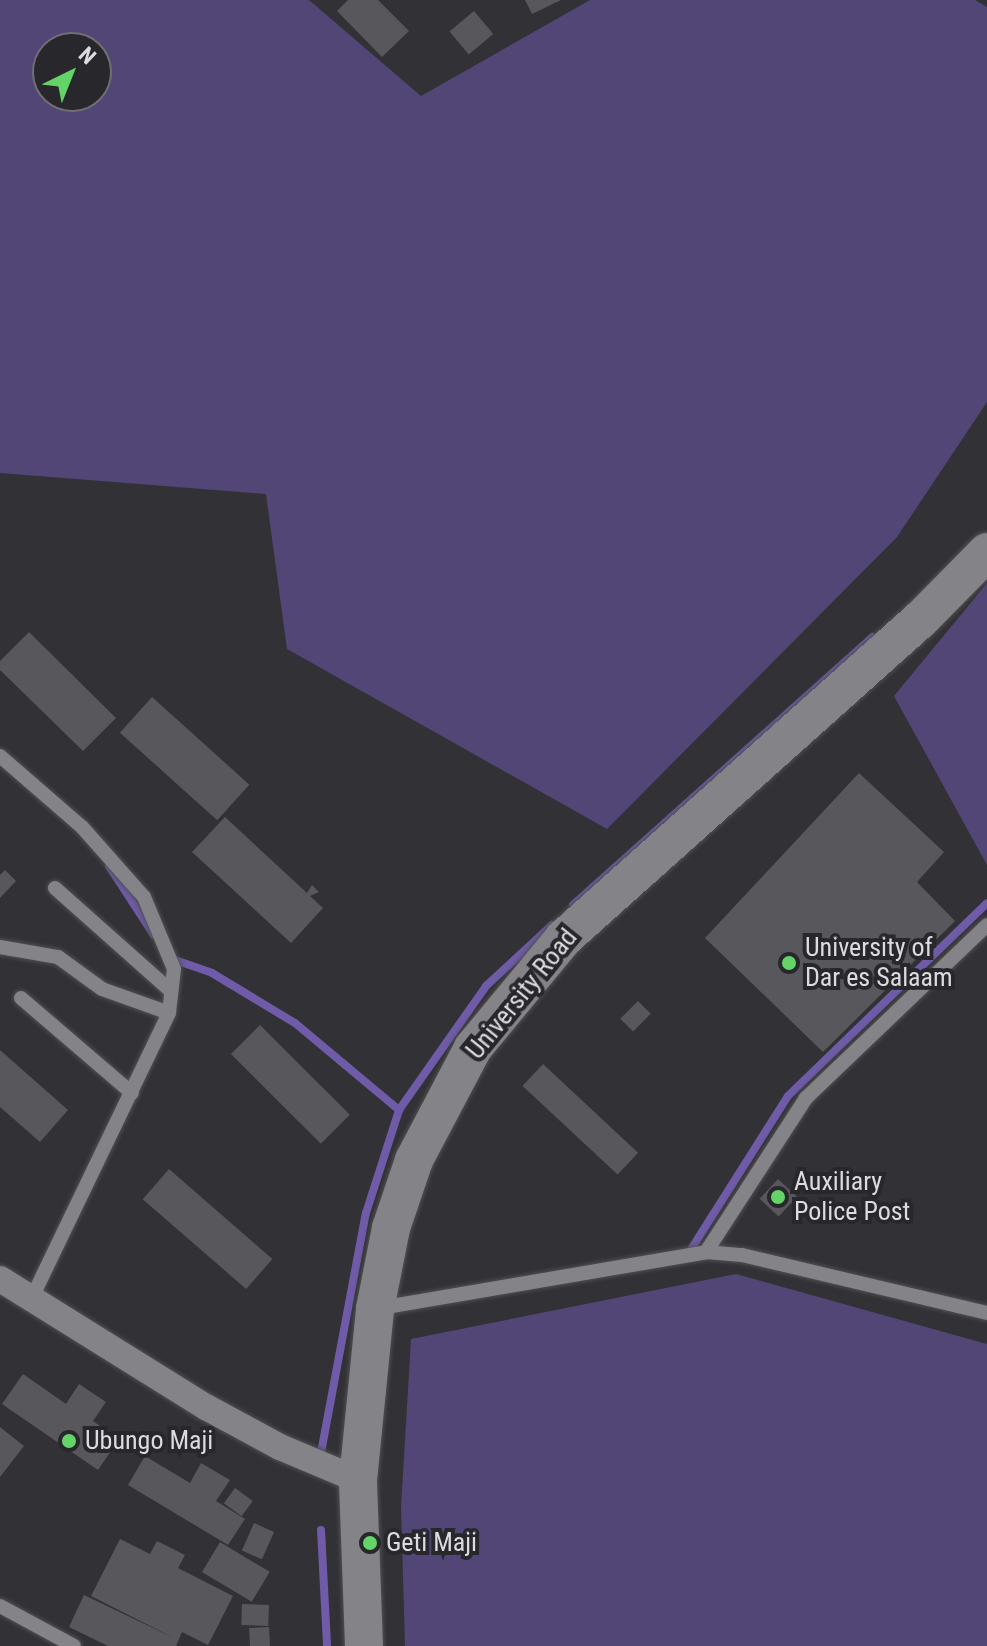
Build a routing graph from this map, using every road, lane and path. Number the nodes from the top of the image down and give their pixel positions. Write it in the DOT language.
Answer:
graph roads {
  1 [pos="987,552"];
  2 [pos="0,756"];
  3 [pos="55,888"];
  4 [pos="987,925"];
  5 [pos="0,947"];
  6 [pos="171,991"];
  7 [pos="21,998"];
  8 [pos="169,1013"];
  9 [pos="132,1093"];
  10 [pos="706,1252"];
  11 [pos="0,1279"];
  12 [pos="31,1300"];
  13 [pos="375,1309"];
  14 [pos="987,1313"];
  15 [pos="358,1480"];
  16 [pos="0,1606"];
  17 [pos="74,1646"];
  18 [pos="364,1646"];
  1 -- 13 [label="street, University Road"];
  2 -- 6 [label="lane"];
  3 -- 6 [label="lane"];
  4 -- 10 [label="lane"];
  5 -- 8 [label="lane"];
  6 -- 8 [label="lane"];
  7 -- 9 [label="lane"];
  8 -- 9 [label="lane"];
  9 -- 12 [label="lane"];
  10 -- 13 [label="lane"];
  10 -- 14 [label="lane"];
  11 -- 12 [label="street"];
  12 -- 15 [label="street"];
  13 -- 15 [label="street, University Road"];
  15 -- 18 [label="street, University Road"];
  16 -- 17 [label="lane"];
}
